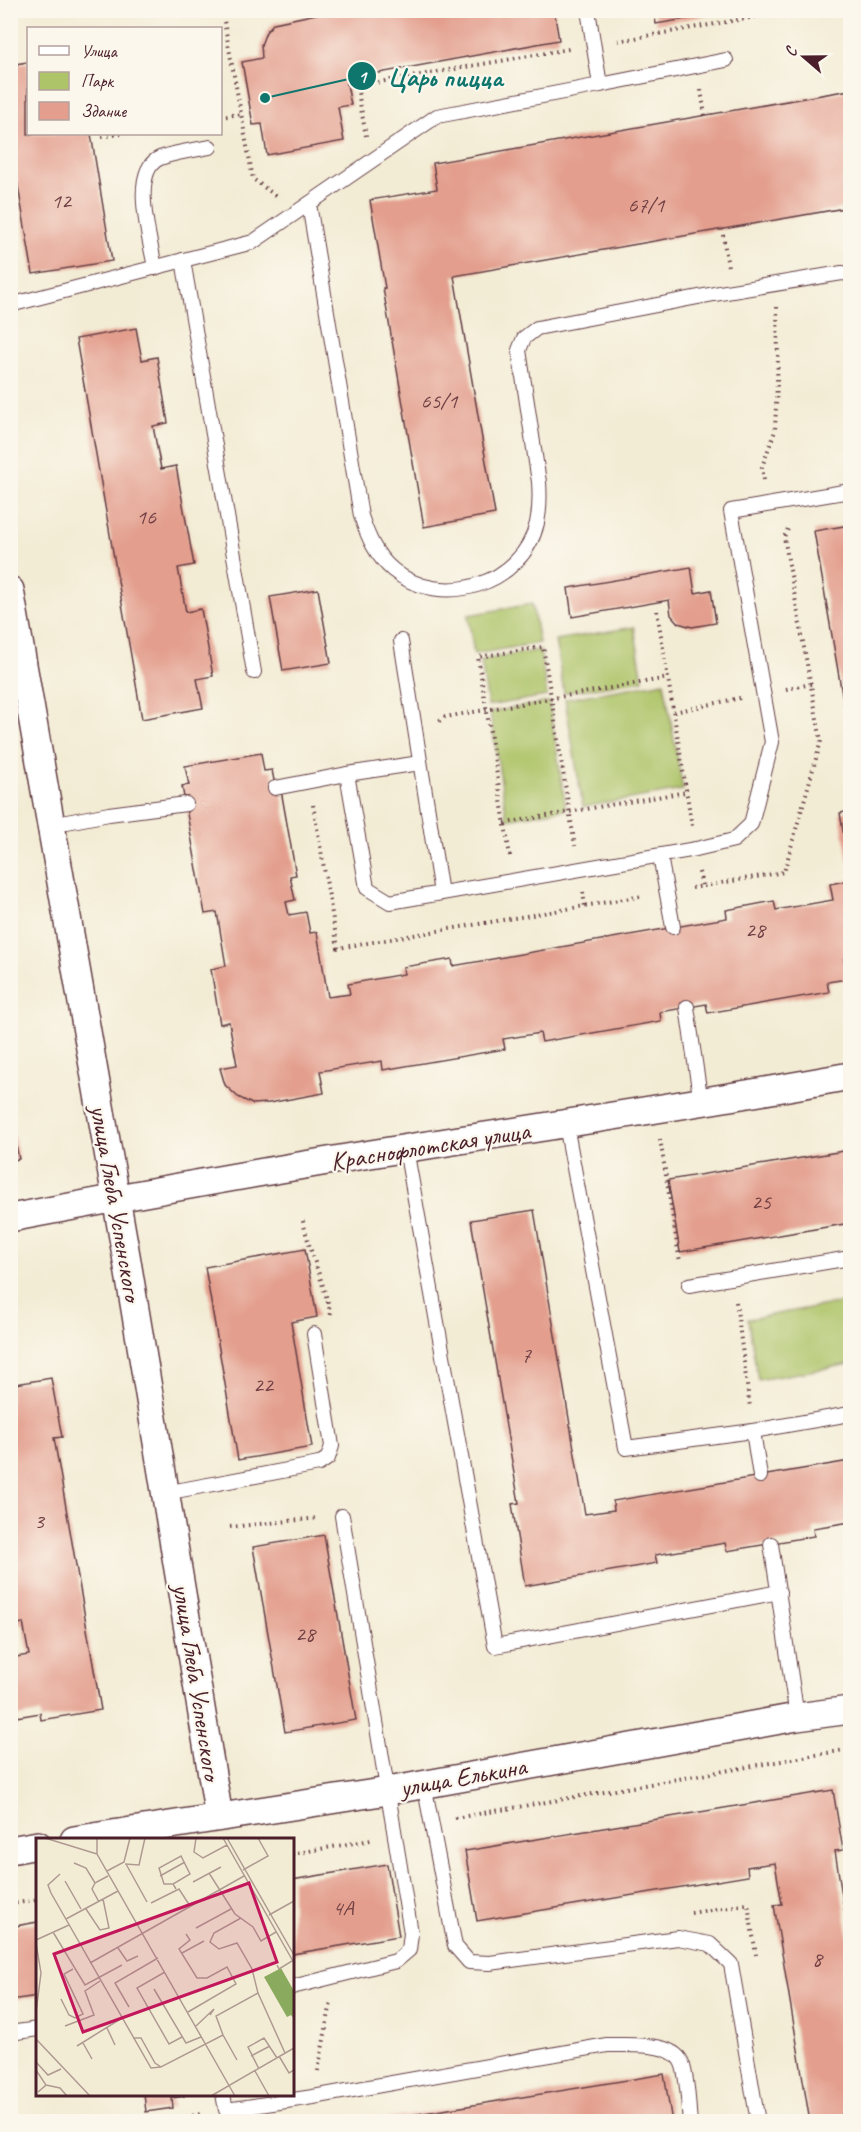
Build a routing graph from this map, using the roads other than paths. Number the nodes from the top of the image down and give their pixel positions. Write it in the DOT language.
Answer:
graph roads {
  1 [pos="588,10"];
  2 [pos="726,60"];
  3 [pos="600,85"];
  4 [pos="210,147"];
  5 [pos="309,204"];
  6 [pos="183,260"];
  7 [pos="155,268"];
  8 [pos="850,274"];
  9 [pos="10,306"];
  10 [pos="850,491"];
  11 [pos="10,590"];
  12 [pos="401,641"];
  13 [pos="15,646"];
  14 [pos="254,672"];
  15 [pos="420,763"];
  16 [pos="347,774"];
  17 [pos="275,788"];
  18 [pos="186,804"];
  19 [pos="51,825"];
  20 [pos="660,856"];
  21 [pos="441,893"];
  22 [pos="673,927"];
  23 [pos="687,1007"];
  24 [pos="850,1076"];
  25 [pos="701,1103"];
  26 [pos="566,1125"];
  27 [pos="406,1149"];
  28 [pos="115,1198"];
  29 [pos="10,1218"];
  30 [pos="850,1258"];
  31 [pos="689,1285"];
  32 [pos="315,1337"];
  33 [pos="850,1414"];
  34 [pos="753,1431"];
  35 [pos="760,1476"];
  36 [pos="165,1493"];
  37 [pos="342,1516"];
  38 [pos="771,1544"];
  39 [pos="778,1592"];
  40 [pos="850,1710"];
  41 [pos="797,1717"];
  42 [pos="424,1784"];
  43 [pos="388,1791"];
  44 [pos="219,1816"];
  45 [pos="80,1838"];
  46 [pos="36,1845"];
  47 [pos="10,1850"];
  48 [pos="294,1986"];
  49 [pos="36,2029"];
  50 [pos="10,2033"];
  51 [pos="223,2096"];
  52 [pos="690,2121"];
  53 [pos="758,2121"];
  1 -- 3 [label="lane"];
  2 -- 3 [label="lane"];
  3 -- 5 [label="lane"];
  4 -- 7 [label="lane"];
  5 -- 6 [label="lane"];
  5 -- 8 [label="lane"];
  6 -- 7 [label="lane"];
  6 -- 14 [label="lane"];
  7 -- 9 [label="lane"];
  10 -- 20 [label="lane"];
  11 -- 13 [label="street, улица Глеба Успенского"];
  12 -- 15 [label="lane"];
  13 -- 19 [label="street, улица Глеба Успенского"];
  15 -- 16 [label="lane"];
  15 -- 21 [label="lane"];
  16 -- 17 [label="lane"];
  16 -- 21 [label="lane"];
  18 -- 19 [label="lane"];
  19 -- 28 [label="street, улица Глеба Успенского"];
  20 -- 21 [label="lane"];
  20 -- 22 [label="lane"];
  23 -- 25 [label="lane"];
  24 -- 25 [label="street, Краснофлотская улица"];
  25 -- 26 [label="street, Краснофлотская улица"];
  26 -- 27 [label="street, Краснофлотская улица"];
  26 -- 34 [label="lane"];
  27 -- 28 [label="street, Краснофлотская улица"];
  27 -- 39 [label="lane"];
  28 -- 29 [label="street, Краснофлотская улица"];
  28 -- 36 [label="street, улица Глеба Успенского"];
  30 -- 31 [label="lane"];
  32 -- 36 [label="lane"];
  33 -- 34 [label="lane"];
  34 -- 35 [label="lane"];
  36 -- 44 [label="street, улица Глеба Успенского"];
  37 -- 43 [label="lane"];
  38 -- 39 [label="lane"];
  39 -- 41 [label="lane"];
  40 -- 41 [label="street, улица Елькина"];
  41 -- 42 [label="street, улица Елькина"];
  42 -- 43 [label="street, улица Елькина"];
  42 -- 53 [label="lane"];
  43 -- 44 [label="street, улица Елькина"];
  43 -- 48 [label="lane"];
  44 -- 45 [label="street, улица Елькина"];
  46 -- 47 [label="street"];
  49 -- 50 [label="lane"];
  51 -- 52 [label="lane"];
}
